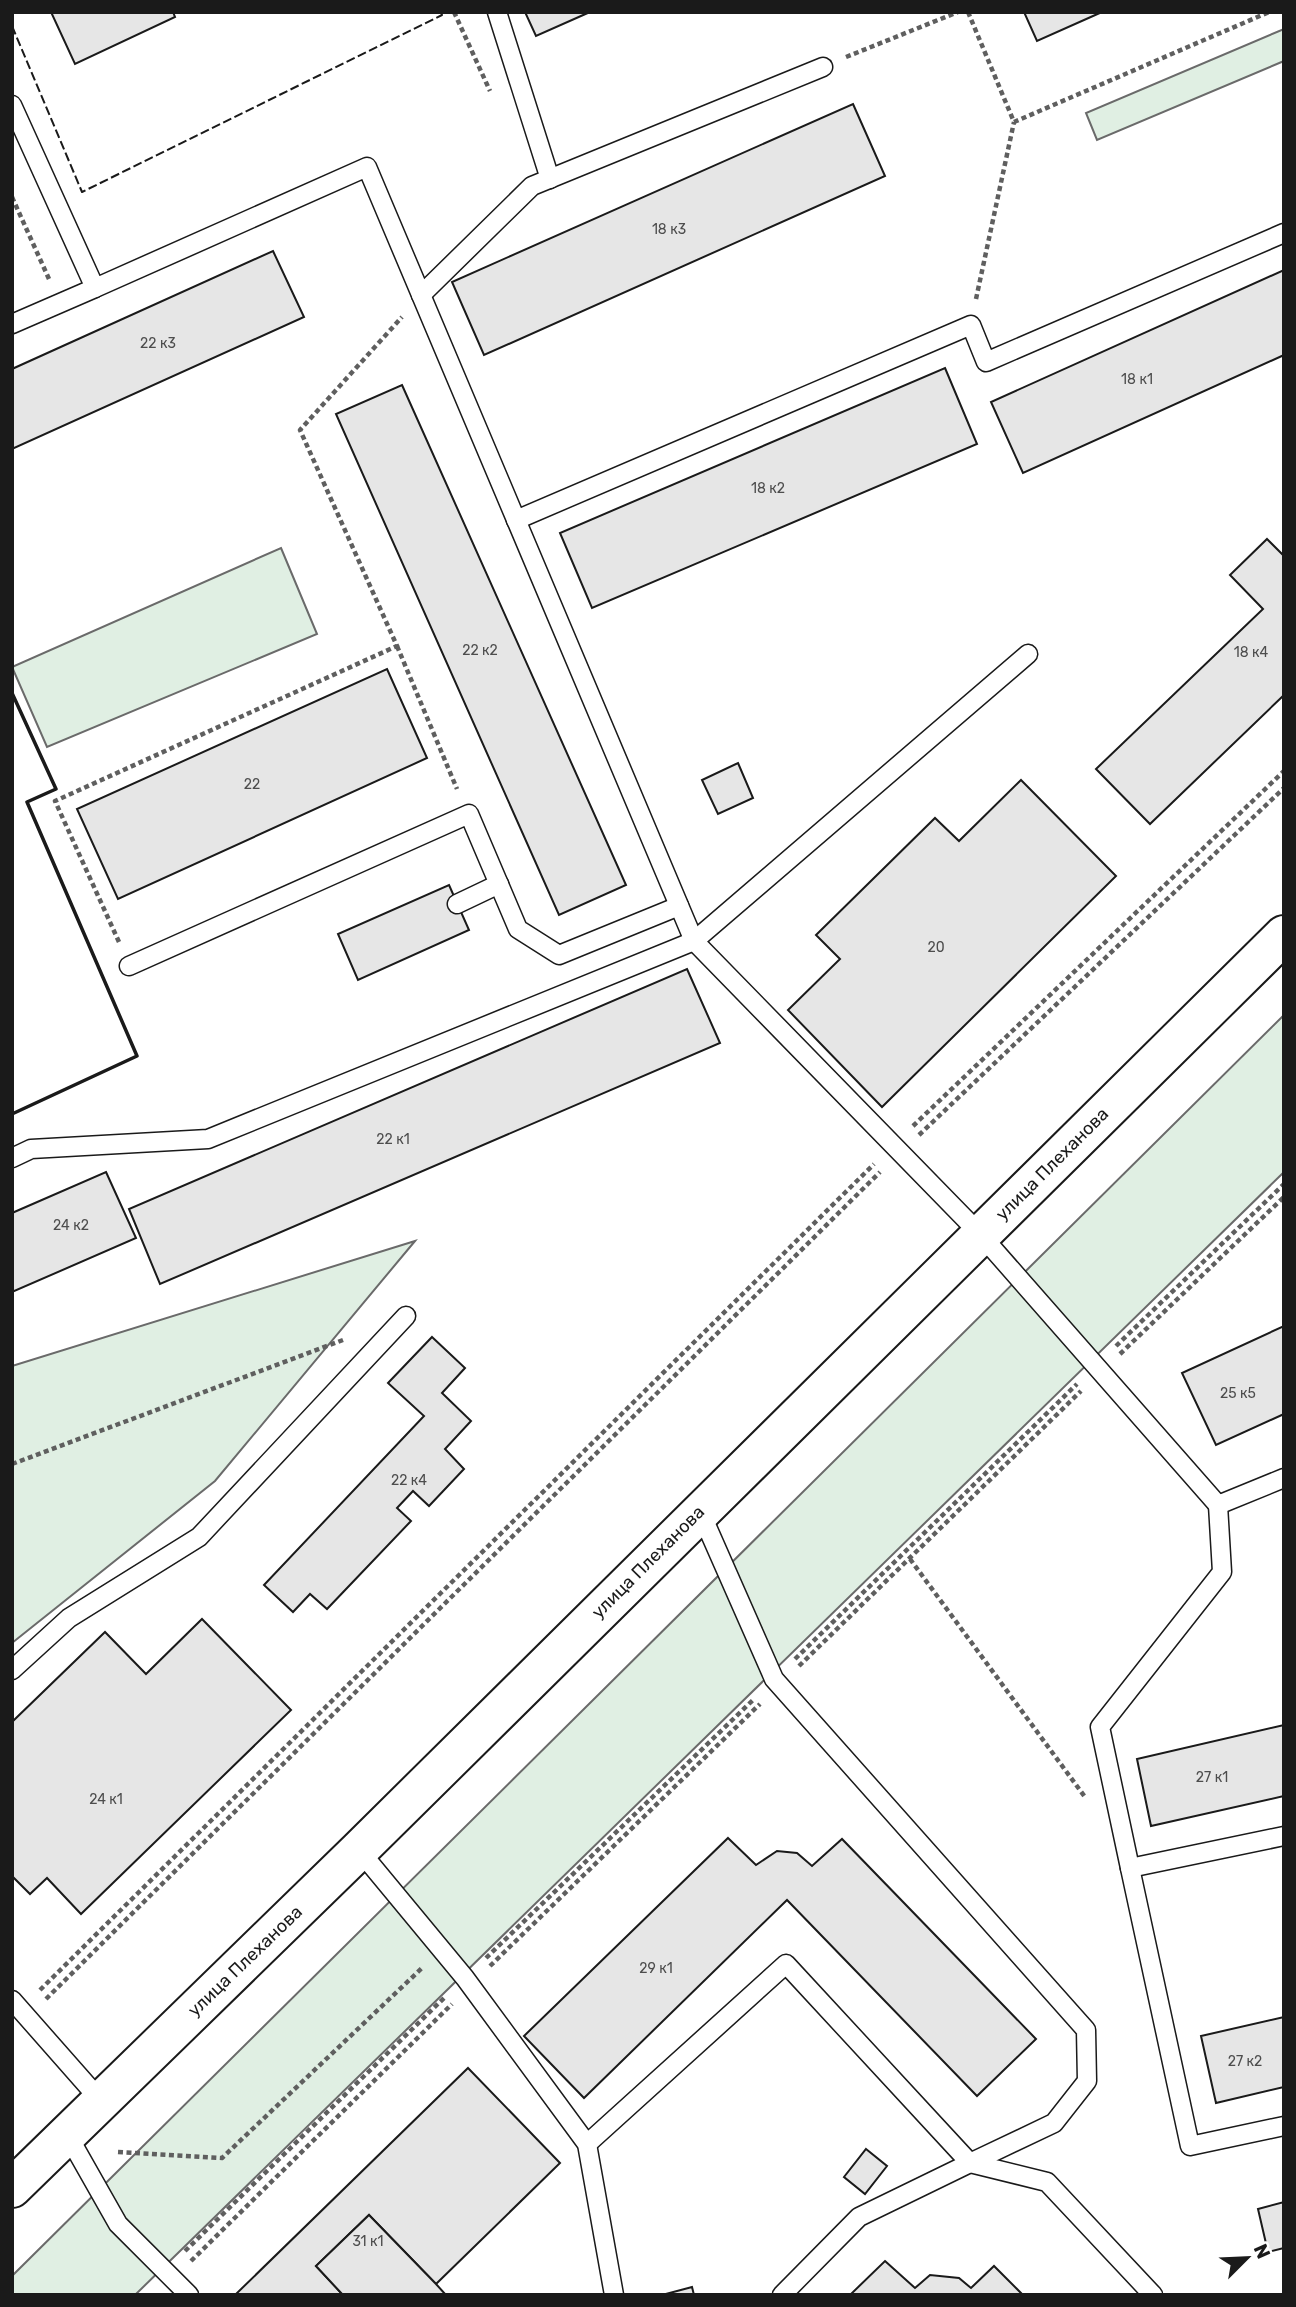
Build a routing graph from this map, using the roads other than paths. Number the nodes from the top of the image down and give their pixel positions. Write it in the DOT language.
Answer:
graph roads {
  1 [pos="497,12"];
  2 [pos="823,67"];
  3 [pos="12,105"];
  4 [pos="17,129"];
  5 [pos="550,179"];
  6 [pos="1284,233"];
  7 [pos="95,288"];
  8 [pos="421,295"];
  9 [pos="12,324"];
  10 [pos="516,520"];
  11 [pos="1028,654"];
  12 [pos="499,884"];
  13 [pos="457,904"];
  14 [pos="679,906"];
  15 [pos="1284,935"];
  16 [pos="694,941"];
  17 [pos="129,966"];
  18 [pos="12,1158"];
  19 [pos="980,1234"];
  20 [pos="406,1316"];
  21 [pos="1284,1478"];
  22 [pos="1218,1505"];
  23 [pos="700,1511"];
  24 [pos="12,1670"];
  25 [pos="1284,1836"];
  26 [pos="359,1850"];
  27 [pos="1130,1868"];
  28 [pos="20,2010"];
  29 [pos="101,2101"];
  30 [pos="1284,2126"];
  31 [pos="68,2134"];
  32 [pos="587,2144"];
  33 [pos="970,2163"];
  34 [pos="12,2188"];
  35 [pos="189,2295"];
  36 [pos="614,2295"];
  37 [pos="782,2295"];
  38 [pos="1153,2295"];
  1 -- 5 [label="lane"];
  2 -- 5 [label="lane"];
  3 -- 4 [label="lane"];
  4 -- 7 [label="lane"];
  5 -- 8 [label="lane"];
  6 -- 10 [label="lane"];
  7 -- 8 [label="lane"];
  7 -- 9 [label="lane"];
  8 -- 10 [label="lane"];
  10 -- 14 [label="lane"];
  11 -- 16 [label="lane"];
  12 -- 13 [label="lane"];
  12 -- 14 [label="lane"];
  12 -- 17 [label="lane"];
  14 -- 16 [label="lane"];
  15 -- 19 [label="street, улица Плеханова"];
  16 -- 18 [label="lane"];
  16 -- 19 [label="lane"];
  19 -- 22 [label="lane"];
  19 -- 23 [label="street, улица Плеханова"];
  20 -- 24 [label="lane"];
  21 -- 22 [label="lane"];
  22 -- 27 [label="lane"];
  23 -- 26 [label="street, улица Плеханова"];
  23 -- 33 [label="lane"];
  25 -- 27 [label="lane"];
  26 -- 29 [label="street, улица Плеханова"];
  26 -- 32 [label="lane"];
  27 -- 30 [label="lane"];
  28 -- 29 [label="lane"];
  29 -- 31 [label="street, улица Плеханова"];
  31 -- 34 [label="street, улица Плеханова"];
  31 -- 35 [label="lane"];
  32 -- 33 [label="lane"];
  32 -- 36 [label="lane"];
  33 -- 37 [label="lane"];
  33 -- 38 [label="lane"];
}
